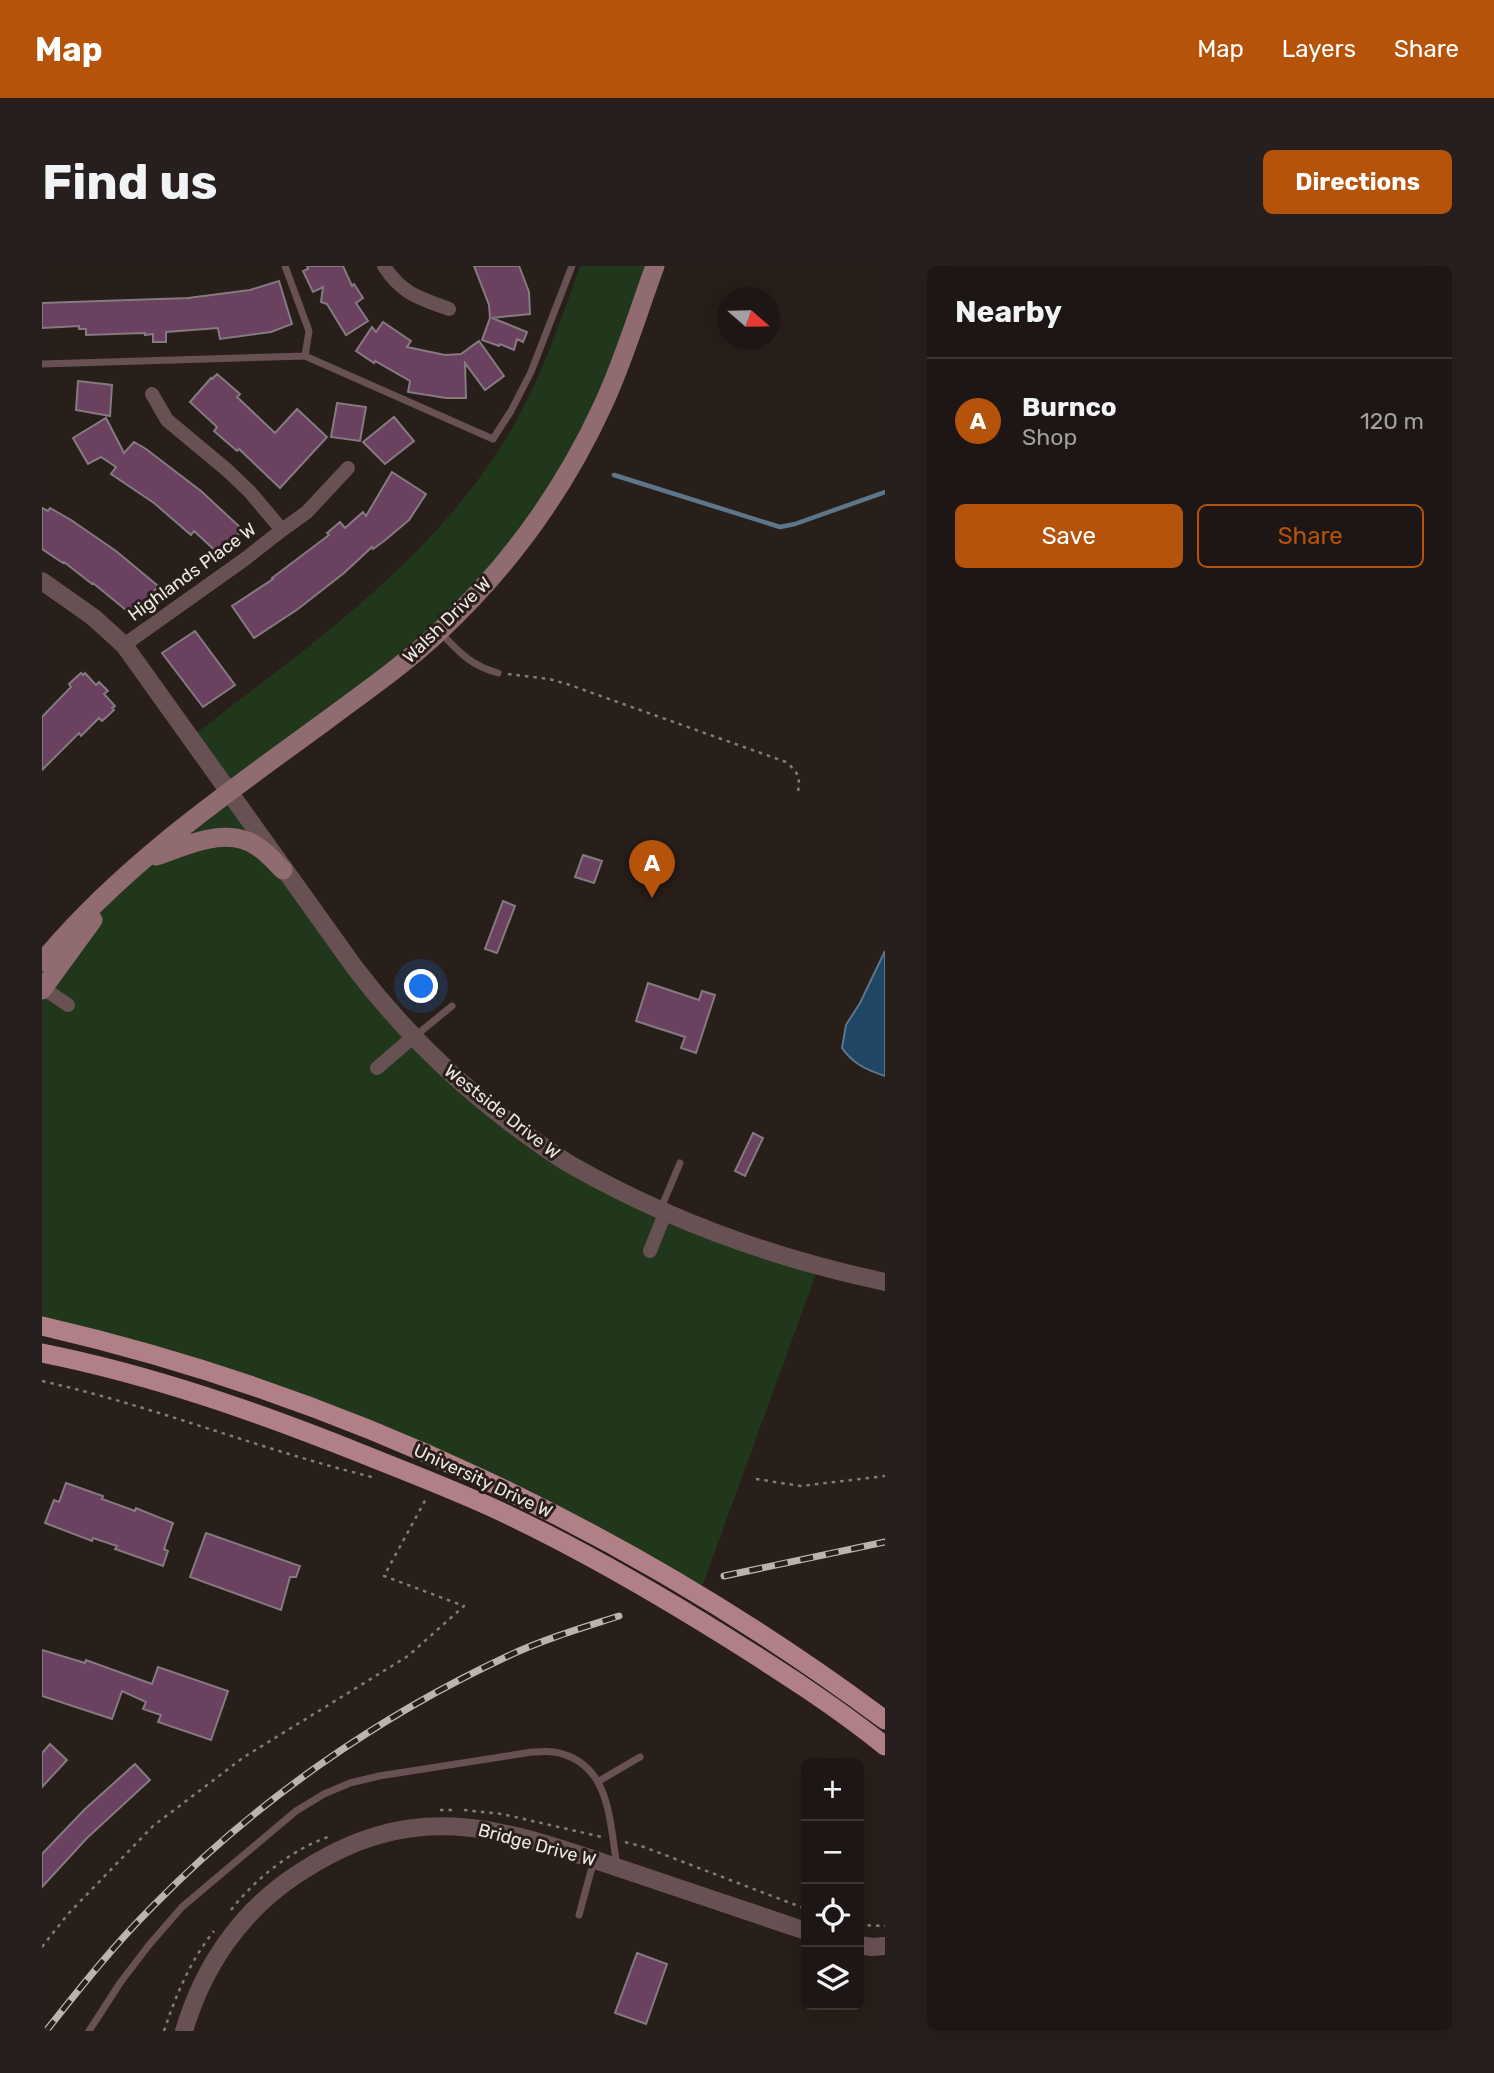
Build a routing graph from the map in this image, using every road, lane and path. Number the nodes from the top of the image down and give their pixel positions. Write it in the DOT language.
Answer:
graph roads {
  1 [pos="285,266"];
  2 [pos="384,266"];
  3 [pos="572,266"];
  4 [pos="655,266"];
  5 [pos="449,309"];
  6 [pos="305,356"];
  7 [pos="42,364"];
  8 [pos="152,394"];
  9 [pos="348,468"];
  10 [pos="282,530"];
  11 [pos="42,581"];
  12 [pos="439,632"];
  13 [pos="124,645"];
  14 [pos="498,673"];
  15 [pos="798,791"];
  16 [pos="230,792"];
  17 [pos="142,861"];
  18 [pos="283,870"];
  19 [pos="122,879"];
  20 [pos="57,944"];
  21 [pos="42,957"];
  22 [pos="42,962"];
  23 [pos="43,989"];
  24 [pos="68,1005"];
  25 [pos="452,1006"];
  26 [pos="413,1037"];
  27 [pos="377,1068"];
  28 [pos="680,1163"];
  29 [pos="664,1210"];
  30 [pos="650,1251"];
  31 [pos="885,1282"];
  32 [pos="43,1326"];
  33 [pos="42,1353"];
  34 [pos="42,1381"];
  35 [pos="885,1476"];
  36 [pos="372,1477"];
  37 [pos="756,1479"];
  38 [pos="426,1497"];
  39 [pos="885,1720"];
  40 [pos="885,1746"];
  41 [pos="640,1757"];
  42 [pos="599,1781"];
  43 [pos="434,1811"];
  44 [pos="328,1837"];
  45 [pos="612,1839"];
  46 [pos="594,1860"];
  47 [pos="617,1867"];
  48 [pos="801,1907"];
  49 [pos="579,1914"];
  50 [pos="226,1916"];
  51 [pos="864,1925"];
  52 [pos="218,1926"];
  53 [pos="885,1926"];
  54 [pos="801,1929"];
  55 [pos="864,1946"];
  56 [pos="885,1946"];
  57 [pos="42,1947"];
  58 [pos="89,2031"];
  59 [pos="164,2031"];
  60 [pos="184,2031"];
  1 -- 6 [label="lane"];
  2 -- 5 [label="street"];
  3 -- 6 [label="lane"];
  4 -- 12 [label="main road, Walsh Drive W"];
  6 -- 7 [label="lane"];
  8 -- 10 [label="street, Highlands Place W"];
  9 -- 10 [label="street, Highlands Place W"];
  10 -- 13 [label="street, Highlands Place W"];
  11 -- 13 [label="street, Westside Drive W"];
  12 -- 14 [label="lane"];
  12 -- 16 [label="main road, Walsh Drive W"];
  13 -- 16 [label="street, Westside Drive W"];
  14 -- 15 [label="path"];
  16 -- 17 [label="main road, Walsh Drive W"];
  16 -- 18 [label="street, Westside Drive W"];
  17 -- 18 [label="main road"];
  17 -- 19 [label="main road, Walsh Drive W"];
  18 -- 26 [label="street, Westside Drive W"];
  19 -- 20 [label="main road, Walsh Drive W"];
  19 -- 23 [label="main road, Walsh Drive W"];
  20 -- 21 [label="street"];
  20 -- 22 [label="main road, Walsh Drive W"];
  23 -- 24 [label="street"];
  25 -- 26 [label="lane"];
  26 -- 27 [label="street"];
  26 -- 29 [label="street, Westside Drive W"];
  28 -- 29 [label="lane"];
  29 -- 30 [label="street"];
  29 -- 31 [label="street, Westside Drive W"];
  32 -- 39 [label="main road, University Drive W"];
  33 -- 40 [label="main road, University Drive W"];
  34 -- 36 [label="path"];
  35 -- 37 [label="path"];
  38 -- 57 [label="path"];
  41 -- 42 [label="lane"];
  42 -- 45 [label="lane"];
  42 -- 58 [label="lane"];
  43 -- 45 [label="path"];
  44 -- 50 [label="path"];
  45 -- 47 [label="lane"];
  45 -- 48 [label="path"];
  46 -- 47 [label="street, Bridge Drive W"];
  46 -- 49 [label="lane"];
  46 -- 60 [label="street, Bridge Drive W"];
  47 -- 54 [label="street, Bridge Drive W"];
  51 -- 53 [label="path"];
  52 -- 59 [label="path"];
  55 -- 56 [label="street"];
}
